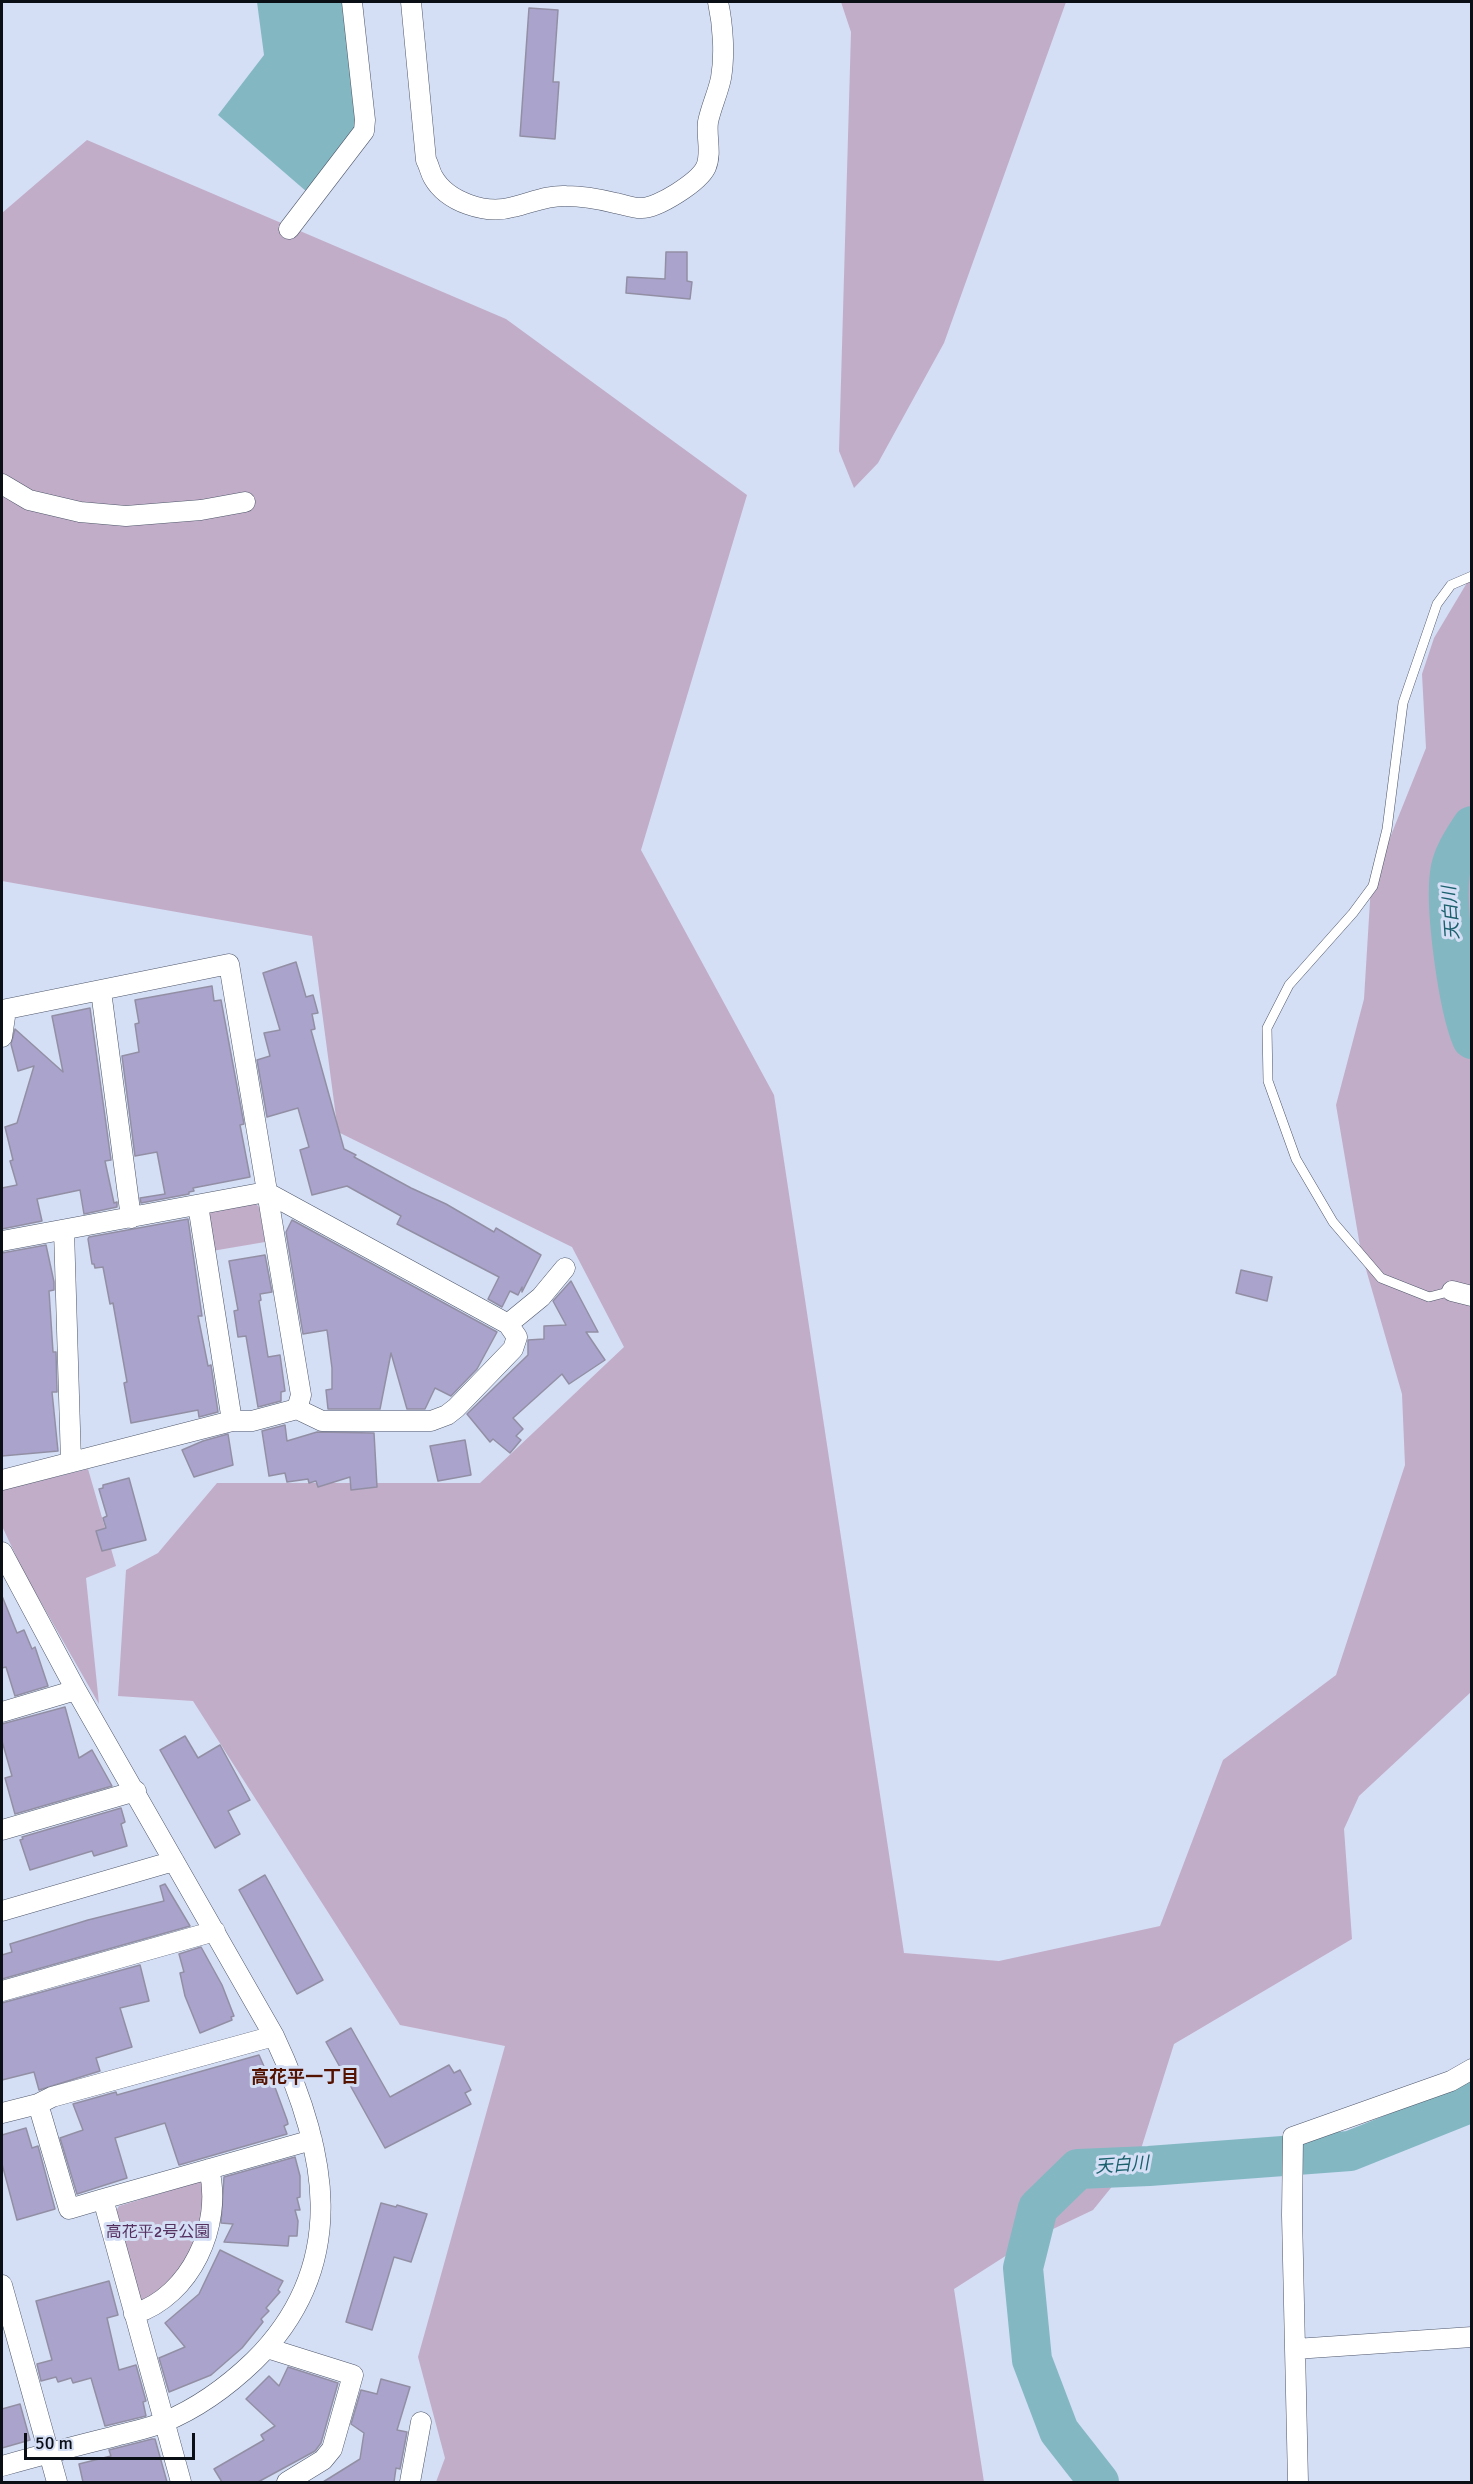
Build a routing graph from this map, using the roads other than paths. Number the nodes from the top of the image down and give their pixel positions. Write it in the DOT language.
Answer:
graph roads {
  1 [pos="352,2"];
  2 [pos="411,2"];
  3 [pos="718,2"];
  4 [pos="290,229"];
  5 [pos="2,484"];
  6 [pos="245,502"];
  7 [pos="1472,576"];
  8 [pos="101,991"];
  9 [pos="4,1010"];
  10 [pos="2,1037"];
  11 [pos="267,1192"];
  12 [pos="198,1205"];
  13 [pos="131,1218"];
  14 [pos="64,1230"];
  15 [pos="2,1242"];
  16 [pos="565,1268"];
  17 [pos="1452,1291"];
  18 [pos="1472,1296"];
  19 [pos="508,1324"];
  20 [pos="297,1409"];
  21 [pos="232,1421"];
  22 [pos="71,1462"];
  23 [pos="2,1480"];
  24 [pos="2,1552"];
  25 [pos="9,1584"];
  26 [pos="76,1690"];
  27 [pos="2,1712"];
  28 [pos="136,1791"];
  29 [pos="2,1830"];
  30 [pos="174,1861"];
  31 [pos="2,1911"];
  32 [pos="215,1931"];
  33 [pos="2,1991"];
  34 [pos="274,2036"];
  35 [pos="1472,2069"];
  36 [pos="38,2104"];
  37 [pos="2,2113"];
  38 [pos="312,2140"];
  39 [pos="209,2169"];
  40 [pos="103,2199"];
  41 [pos="2,2285"];
  42 [pos="134,2314"];
  43 [pos="1472,2337"];
  44 [pos="267,2348"];
  45 [pos="1295,2349"];
  46 [pos="422,2422"];
  47 [pos="163,2423"];
  48 [pos="49,2453"];
  49 [pos="2,2466"];
  50 [pos="57,2482"];
  51 [pos="181,2482"];
  52 [pos="287,2482"];
  53 [pos="410,2482"];
  54 [pos="1298,2482"];
  1 -- 4 [label="street"];
  2 -- 3 [label="street"];
  5 -- 6 [label="street"];
  7 -- 17 [label="lane"];
  8 -- 9 [label="street"];
  8 -- 11 [label="street"];
  8 -- 13 [label="street"];
  9 -- 10 [label="street"];
  11 -- 12 [label="street"];
  11 -- 19 [label="street"];
  11 -- 20 [label="street"];
  12 -- 13 [label="street"];
  12 -- 21 [label="street"];
  13 -- 14 [label="street"];
  14 -- 15 [label="street"];
  14 -- 22 [label="street"];
  16 -- 19 [label="street"];
  17 -- 18 [label="street"];
  19 -- 20 [label="street"];
  20 -- 21 [label="street"];
  21 -- 22 [label="street"];
  22 -- 23 [label="street"];
  24 -- 25 [label="street"];
  25 -- 26 [label="street"];
  26 -- 27 [label="street"];
  26 -- 28 [label="street"];
  28 -- 29 [label="street"];
  28 -- 30 [label="street"];
  30 -- 31 [label="street"];
  30 -- 32 [label="street"];
  32 -- 33 [label="street"];
  32 -- 34 [label="street"];
  34 -- 36 [label="street"];
  34 -- 38 [label="street"];
  35 -- 45 [label="street"];
  36 -- 37 [label="street"];
  36 -- 40 [label="street"];
  38 -- 39 [label="street"];
  38 -- 44 [label="street"];
  39 -- 40 [label="street"];
  39 -- 42 [label="street"];
  40 -- 42 [label="street"];
  41 -- 48 [label="street"];
  42 -- 47 [label="street"];
  43 -- 45 [label="street"];
  44 -- 47 [label="street"];
  44 -- 52 [label="street"];
  45 -- 54 [label="street"];
  46 -- 53 [label="street"];
  47 -- 48 [label="street"];
  47 -- 51 [label="street"];
  48 -- 49 [label="street"];
  48 -- 50 [label="street"];
}
